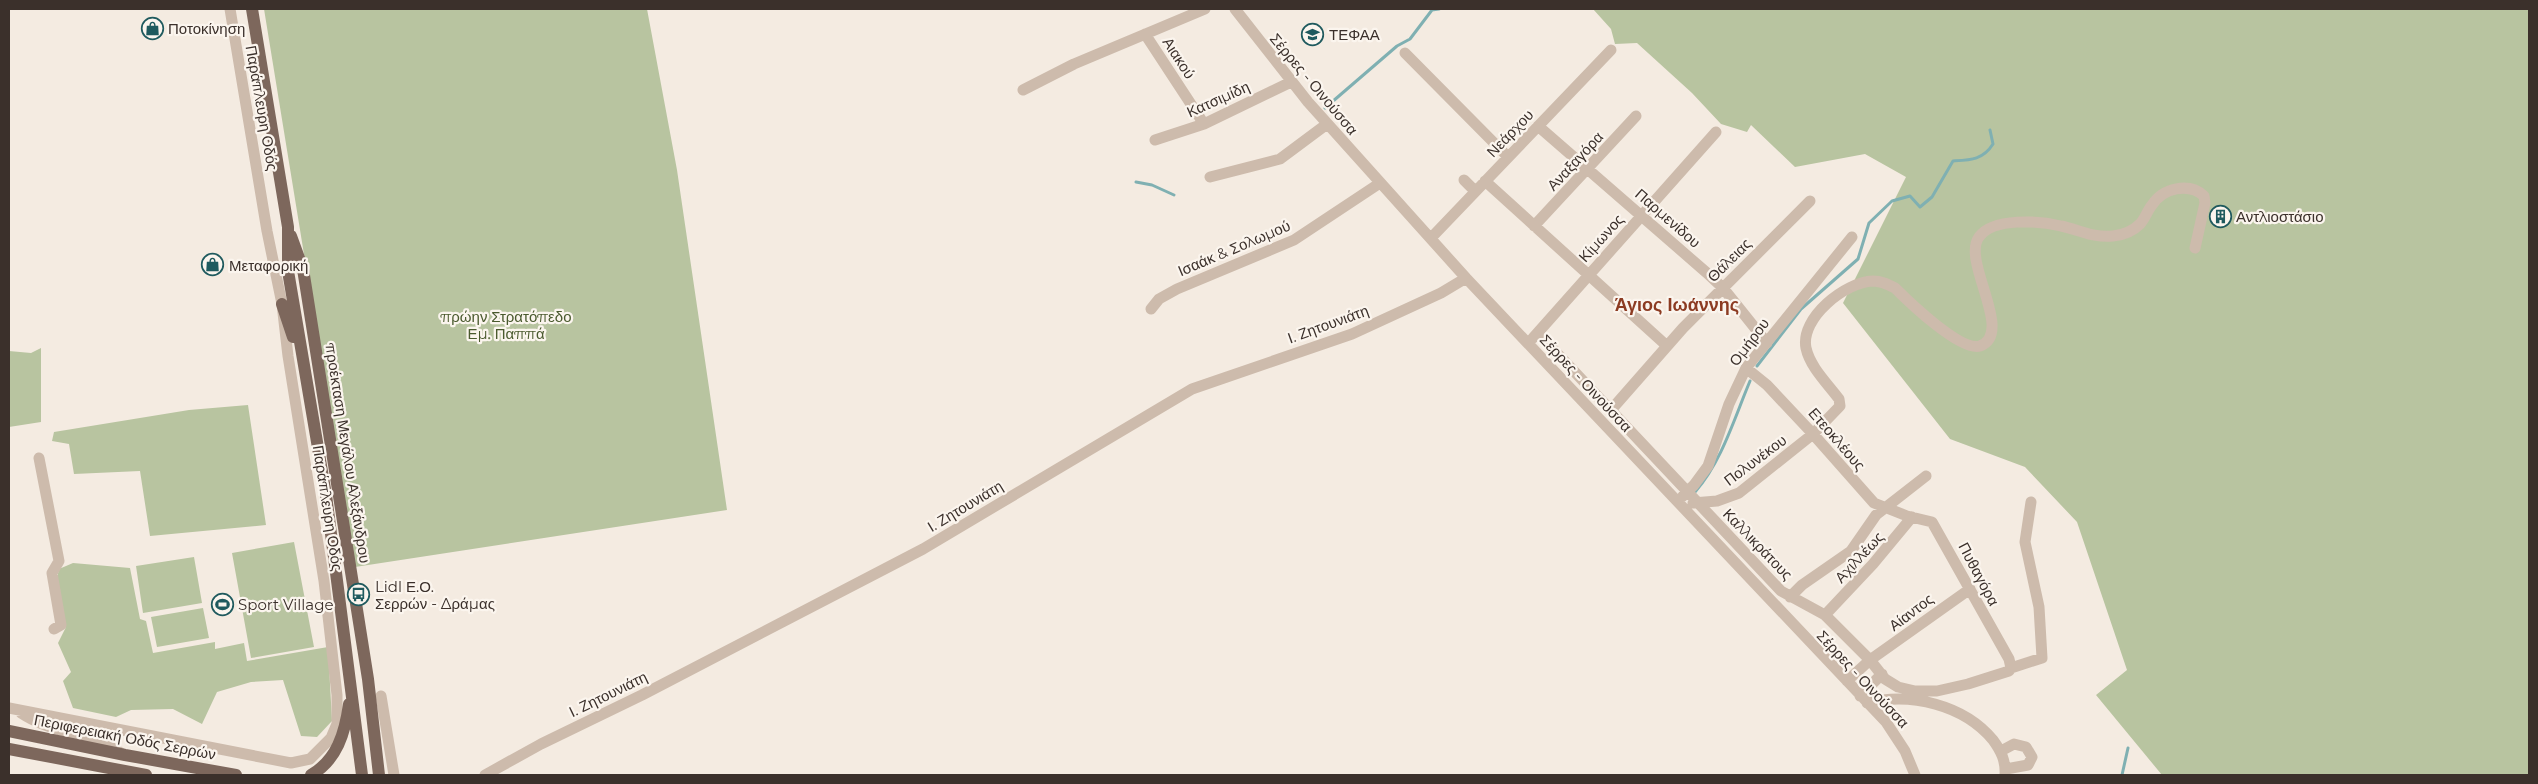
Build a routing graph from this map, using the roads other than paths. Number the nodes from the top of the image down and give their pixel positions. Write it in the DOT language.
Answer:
graph roads {
  1 [pos="230,9"];
  2 [pos="252,9"];
  3 [pos="1204,9"];
  4 [pos="1235,9"];
  5 [pos="1145,34"];
  6 [pos="1611,50"];
  7 [pos="1406,53"];
  8 [pos="1292,82"];
  9 [pos="1023,90"];
  10 [pos="1636,116"];
  11 [pos="1204,124"];
  12 [pos="1327,124"];
  13 [pos="1538,126"];
  14 [pos="1716,132"];
  15 [pos="1154,140"];
  16 [pos="1508,157"];
  17 [pos="1588,168"];
  18 [pos="1210,177"];
  19 [pos="1464,180"];
  20 [pos="1485,181"];
  21 [pos="1380,183"];
  22 [pos="1476,191"];
  23 [pos="1810,201"];
  24 [pos="1642,216"];
  25 [pos="1534,226"];
  26 [pos="288,227"];
  27 [pos="1431,238"];
  28 [pos="1852,238"];
  29 [pos="2195,248"];
  30 [pos="1589,275"];
  31 [pos="1466,278"];
  32 [pos="1723,288"];
  33 [pos="282,304"];
  34 [pos="1151,309"];
  35 [pos="1538,333"];
  36 [pos="1529,342"];
  37 [pos="1767,344"];
  38 [pos="1667,346"];
  39 [pos="1746,368"];
  40 [pos="306,373"];
  41 [pos="1611,410"];
  42 [pos="1813,434"];
  43 [pos="39,458"];
  44 [pos="1926,476"];
  45 [pos="1688,492"];
  46 [pos="1677,502"];
  47 [pos="2031,502"];
  48 [pos="1699,504"];
  49 [pos="1885,508"];
  50 [pos="1912,517"];
  51 [pos="1970,589"];
  52 [pos="1790,597"];
  53 [pos="1824,615"];
  54 [pos="54,629"];
  55 [pos="1870,660"];
  56 [pos="2010,664"];
  57 [pos="1882,674"];
  58 [pos="1847,681"];
  59 [pos="350,682"];
  60 [pos="382,696"];
  61 [pos="1864,699"];
  62 [pos="13,709"];
  63 [pos="12,731"];
  64 [pos="10,749"];
  65 [pos="2001,751"];
  66 [pos="125,755"];
  67 [pos="2006,772"];
  68 [pos="146,775"];
  69 [pos="236,775"];
  70 [pos="311,775"];
  71 [pos="362,775"];
  72 [pos="379,775"];
  73 [pos="394,775"];
  74 [pos="485,775"];
  75 [pos="1915,775"];
  1 -- 33 [label="street, Παράπλευρη Οδός"];
  2 -- 26 [label="main road, προέκταση Μεγάλου Αλεξάνδρου"];
  3 -- 5 [label="street"];
  4 -- 8 [label="street, Σέρρες - Οινούσσα"];
  5 -- 9 [label="street"];
  5 -- 11 [label="street, Αιακού"];
  6 -- 13 [label="street, Νεάρχου"];
  7 -- 16 [label="street"];
  8 -- 11 [label="street, Κατσιμίδη"];
  8 -- 12 [label="street, Σέρρες - Οινούσσα"];
  10 -- 17 [label="street, Αναξαγόρα"];
  11 -- 15 [label="street, Κατσιμίδη"];
  12 -- 18 [label="street"];
  12 -- 21 [label="street, Σέρρες - Οινούσσα"];
  13 -- 16 [label="street, Νεάρχου"];
  13 -- 17 [label="street, Παρμενίδου"];
  14 -- 24 [label="street, Κίμωνος"];
  16 -- 20 [label="street, Νεάρχου"];
  17 -- 24 [label="street, Παρμενίδου"];
  17 -- 25 [label="street, Αναξαγόρα"];
  19 -- 22 [label="street"];
  20 -- 22 [label="street, Νεάρχου"];
  20 -- 25 [label="street"];
  21 -- 27 [label="street, Σέρρες - Οινούσσα"];
  21 -- 34 [label="street, Ισαάκ & Σολωμού"];
  22 -- 27 [label="street, Νεάρχου"];
  23 -- 32 [label="street, Θάλειας"];
  24 -- 30 [label="street, Κίμωνος"];
  24 -- 32 [label="street, Παρμενίδου"];
  25 -- 30 [label="street"];
  26 -- 40 [label="main road, προέκταση Μεγάλου Αλεξάνδρου"];
  26 -- 72 [label="main road, προέκταση Μεγάλου Αλεξάνδρου"];
  27 -- 31 [label="street, Σέρρες - Οινούσσα"];
  28 -- 37 [label="street, Ομήρου"];
  29 -- 42 [label="street, Πολυνέκου"];
  30 -- 35 [label="street, Κίμωνος"];
  30 -- 38 [label="street"];
  31 -- 36 [label="street, Σέρρες - Οινούσσα"];
  31 -- 74 [label="street, Ι. Ζητουνιάτη"];
  32 -- 37 [label="street, Παρμενίδου"];
  32 -- 38 [label="street, Θάλειας"];
  33 -- 40 [label="main road"];
  33 -- 62 [label="street, Παράπλευρη Οδός"];
  35 -- 36 [label="street, Κίμωνος"];
  35 -- 41 [label="street, Καλλικράτους"];
  36 -- 46 [label="street, Σέρρες - Οινούσσα"];
  37 -- 39 [label="street, Ομήρου"];
  38 -- 41 [label="street, Θάλειας"];
  39 -- 42 [label="street, Ετεοκλέους"];
  39 -- 45 [label="street, Ομήρου"];
  40 -- 59 [label="main road, προέκταση Μεγάλου Αλεξάνδρου"];
  41 -- 45 [label="street, Καλλικράτους"];
  42 -- 48 [label="street, Πολυνέκου"];
  42 -- 49 [label="street, Ετεοκλέους"];
  43 -- 54 [label="street"];
  44 -- 49 [label="street"];
  45 -- 46 [label="street, Ομήρου"];
  45 -- 48 [label="street, Καλλικράτους"];
  46 -- 48 [label="street, Πολυνέκου"];
  46 -- 58 [label="street, Σέρρες - Οινούσσα"];
  47 -- 56 [label="street"];
  48 -- 52 [label="street, Καλλικράτους"];
  49 -- 50 [label="street, Ετεοκλέους"];
  49 -- 52 [label="street"];
  50 -- 51 [label="street, Πυθαγόρα"];
  50 -- 53 [label="street, Αχιλλέως"];
  51 -- 55 [label="street, Αίαντος"];
  51 -- 56 [label="street, Πυθαγόρα"];
  52 -- 53 [label="street, Καλλικράτους"];
  53 -- 55 [label="street, Καλλικράτους"];
  55 -- 57 [label="street, Καλλικράτους"];
  55 -- 58 [label="street, Αίαντος"];
  56 -- 57 [label="street, Καλλικράτους"];
  57 -- 61 [label="street"];
  58 -- 61 [label="street, Σέρρες - Οινούσσα"];
  59 -- 70 [label="main road"];
  59 -- 71 [label="main road, προέκταση Μεγάλου Αλεξάνδρου"];
  60 -- 73 [label="street"];
  61 -- 65 [label="street"];
  61 -- 75 [label="street, Σέρρες - Οινούσσα"];
  62 -- 66 [label="street"];
  63 -- 64 [label="street"];
  63 -- 66 [label="main road, Περιφερειακή Οδός Σερρών"];
  64 -- 68 [label="main road"];
  65 -- 67 [label="street"];
  65 -- 67 [label="street"];
  66 -- 69 [label="main road, Περιφερειακή Οδός Σερρών"];
}
